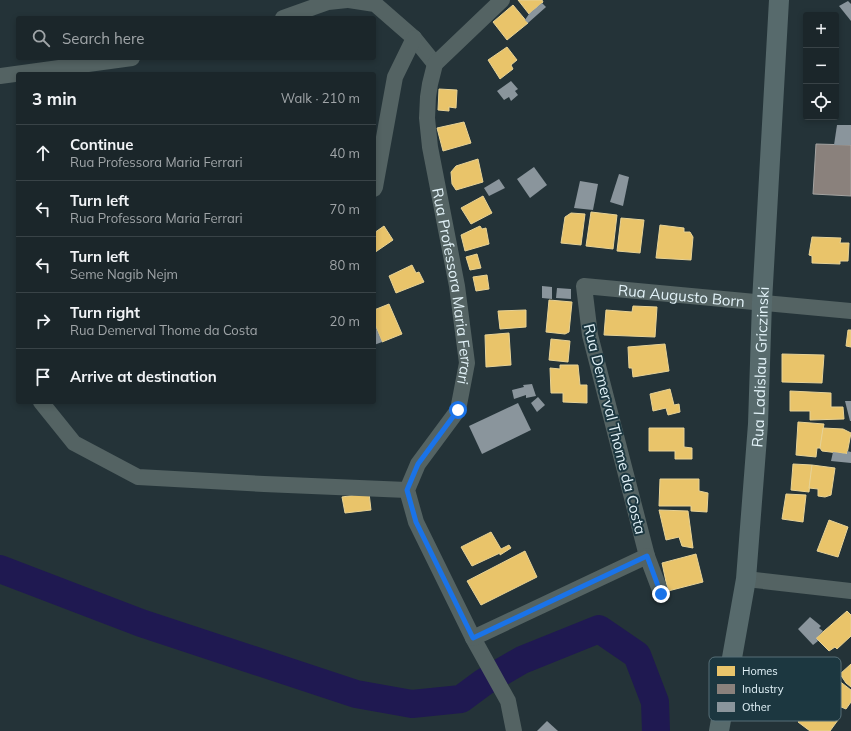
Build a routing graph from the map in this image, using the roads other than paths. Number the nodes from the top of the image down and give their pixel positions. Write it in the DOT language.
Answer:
graph roads {
  1 [pos="348,0"];
  2 [pos="502,0"];
  3 [pos="779,0"];
  4 [pos="290,16"];
  5 [pos="414,38"];
  6 [pos="117,60"];
  7 [pos="435,64"];
  8 [pos="29,72"];
  9 [pos="16,74"];
  10 [pos="0,76"];
  11 [pos="376,182"];
  12 [pos="584,286"];
  13 [pos="762,302"];
  14 [pos="851,311"];
  15 [pos="43,404"];
  16 [pos="407,490"];
  17 [pos="647,556"];
  18 [pos="746,579"];
  19 [pos="851,591"];
  20 [pos="661,594"];
  21 [pos="473,638"];
  22 [pos="732,657"];
  23 [pos="721,721"];
  24 [pos="514,731"];
  25 [pos="719,731"];
  1 -- 4 [label="street"];
  1 -- 5 [label="street"];
  2 -- 7 [label="street"];
  3 -- 13 [label="main road, Rua Ladislau Griczinski"];
  5 -- 7 [label="street"];
  5 -- 11 [label="street"];
  6 -- 8 [label="street"];
  7 -- 16 [label="street, Rua Professora Maria Ferrari"];
  9 -- 10 [label="street"];
  12 -- 13 [label="street, Rua Augusto Born"];
  12 -- 17 [label="street, Rua Demerval Thome da Costa"];
  13 -- 14 [label="street, Rua Augusto Born"];
  13 -- 18 [label="main road, Rua Ladislau Griczinski"];
  15 -- 16 [label="street"];
  16 -- 21 [label="street"];
  17 -- 20 [label="street, Rua Demerval Thome da Costa"];
  17 -- 21 [label="street"];
  18 -- 19 [label="street"];
  18 -- 22 [label="main road, Rua Ladislau Griczinski"];
  21 -- 24 [label="street"];
  23 -- 25 [label="main road, Rua Ladislau Griczinski"];
}
